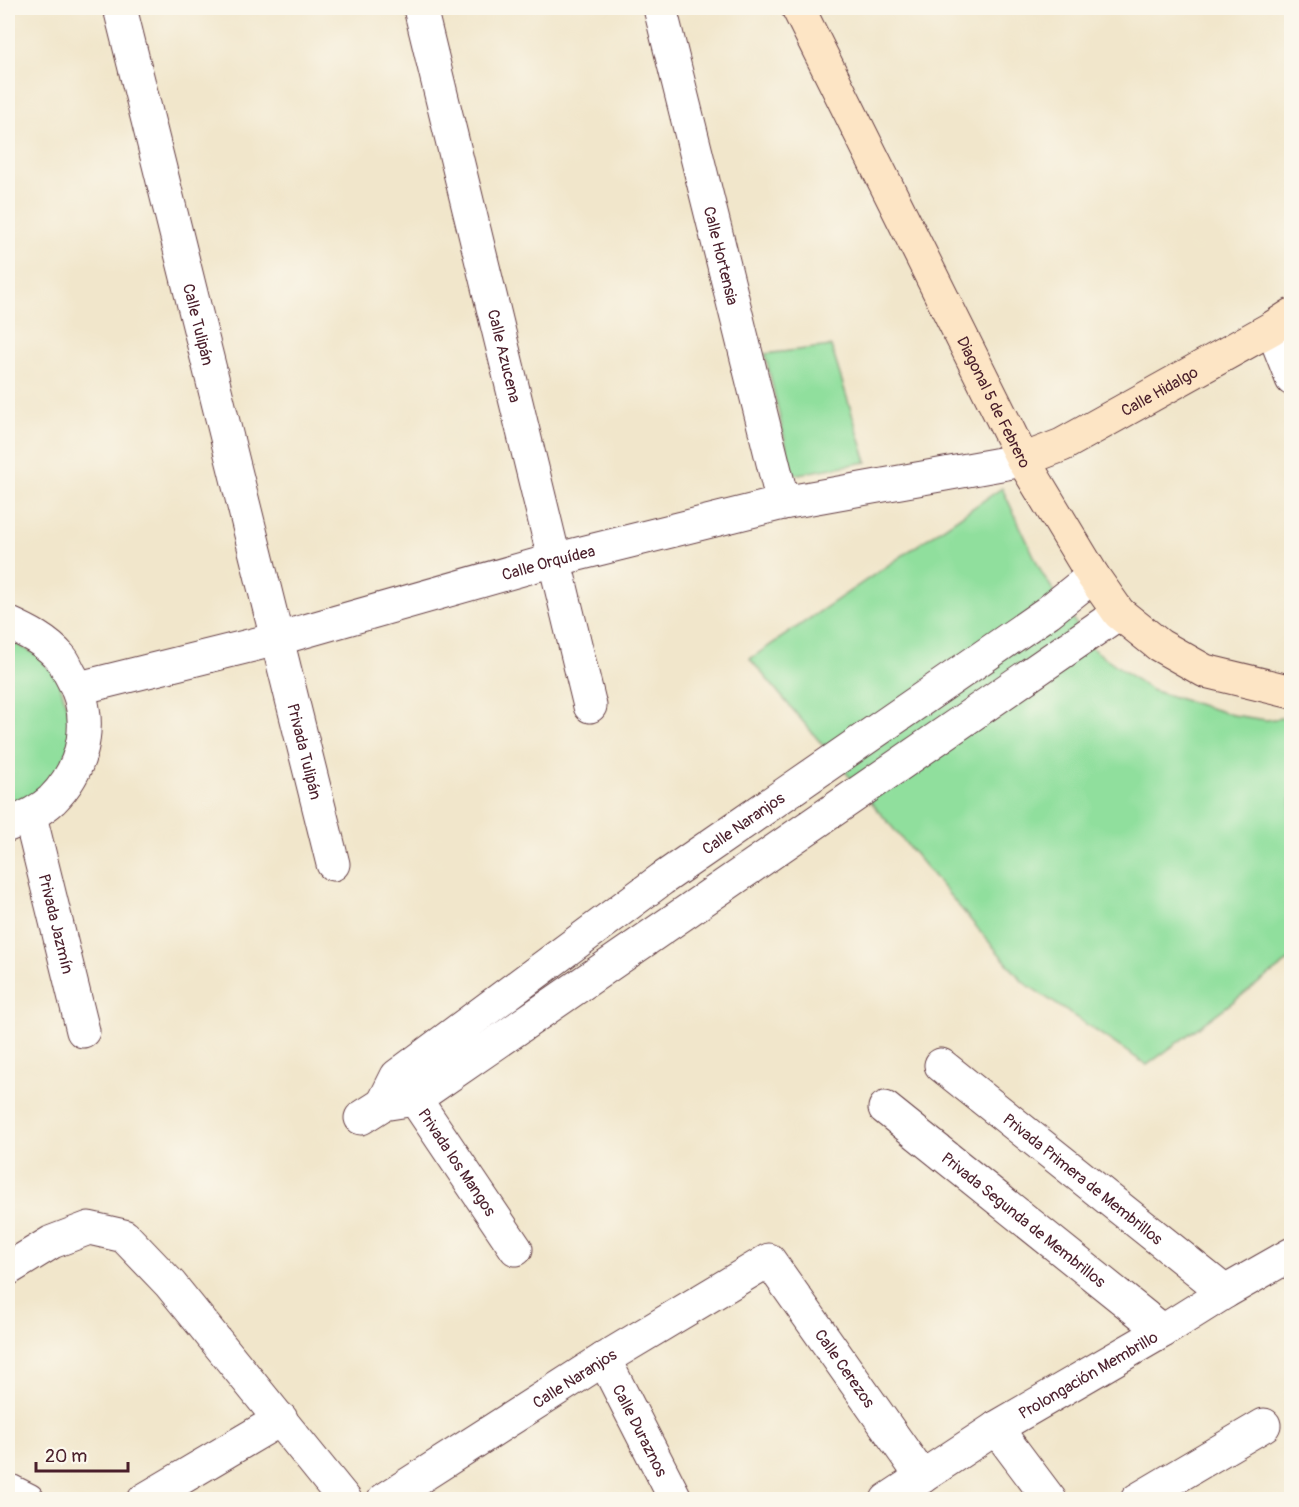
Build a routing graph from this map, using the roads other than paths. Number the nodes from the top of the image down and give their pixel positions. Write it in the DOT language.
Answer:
graph roads {
  1 [pos="120,8"];
  2 [pos="420,8"];
  3 [pos="660,8"];
  4 [pos="798,8"];
  5 [pos="1282,321"];
  6 [pos="1292,379"];
  7 [pos="1023,460"];
  8 [pos="783,503"];
  9 [pos="554,560"];
  10 [pos="1094,576"];
  11 [pos="1119,613"];
  12 [pos="8,623"];
  13 [pos="277,639"];
  14 [pos="947,681"];
  15 [pos="79,688"];
  16 [pos="1292,692"];
  17 [pos="590,706"];
  18 [pos="973,714"];
  19 [pos="19,820"];
  20 [pos="333,864"];
  21 [pos="662,879"];
  22 [pos="684,913"];
  23 [pos="83,1031"];
  24 [pos="941,1065"];
  25 [pos="389,1099"];
  26 [pos="885,1108"];
  27 [pos="516,1249"];
  28 [pos="1292,1254"];
  29 [pos="769,1260"];
  30 [pos="8,1269"];
  31 [pos="1225,1292"];
  32 [pos="1163,1331"];
  33 [pos="604,1359"];
  34 [pos="281,1419"];
  35 [pos="1263,1425"];
  36 [pos="996,1428"];
  37 [pos="922,1477"];
  38 [pos="8,1490"];
  39 [pos="28,1500"];
  40 [pos="144,1500"];
  41 [pos="345,1500"];
  42 [pos="384,1500"];
  43 [pos="676,1500"];
  44 [pos="887,1500"];
  45 [pos="1050,1500"];
  46 [pos="1137,1500"];
  1 -- 13 [label="street, Calle Tulipán"];
  2 -- 9 [label="street, Calle Azucena"];
  3 -- 8 [label="street, Calle Hortensia"];
  4 -- 7 [label="main road, Diagonal 5 de Febrero"];
  5 -- 6 [label="street"];
  5 -- 7 [label="main road, Calle Hidalgo"];
  7 -- 8 [label="street, Calle Orquídea"];
  7 -- 10 [label="main road, Diagonal 5 de Febrero"];
  8 -- 9 [label="street, Calle Orquídea"];
  9 -- 13 [label="street, Calle Orquídea"];
  9 -- 17 [label="street, Calle Azucena"];
  10 -- 11 [label="main road, Diagonal 5 de Febrero"];
  10 -- 14 [label="street, Calle Naranjos"];
  11 -- 16 [label="main road, Diagonal 5 de Febrero"];
  11 -- 18 [label="street"];
  12 -- 15 [label="street"];
  13 -- 15 [label="street, Calle Orquídea"];
  13 -- 20 [label="street, Privada Tulipán"];
  14 -- 18 [label="street"];
  14 -- 21 [label="street, Calle Naranjos"];
  15 -- 19 [label="street"];
  18 -- 22 [label="street"];
  19 -- 23 [label="street, Privada Jazmín"];
  21 -- 22 [label="street"];
  21 -- 25 [label="street, Calle Naranjos"];
  22 -- 25 [label="street"];
  24 -- 31 [label="street, Privada Primera de Membrillos"];
  25 -- 27 [label="street, Privada los Mangos"];
  26 -- 32 [label="street, Privada Segunda de Membrillos"];
  28 -- 31 [label="street, Prolongación Membrillo"];
  29 -- 33 [label="street, Calle Naranjos"];
  29 -- 37 [label="street, Calle Cerezos"];
  30 -- 34 [label="street"];
  31 -- 32 [label="street, Prolongación Membrillo"];
  32 -- 36 [label="street, Prolongación Membrillo"];
  33 -- 42 [label="street, Calle Naranjos"];
  33 -- 43 [label="street, Calle Duraznos"];
  34 -- 40 [label="street"];
  34 -- 41 [label="street"];
  35 -- 46 [label="street"];
  36 -- 37 [label="street, Prolongación Membrillo"];
  36 -- 45 [label="street"];
  37 -- 44 [label="street, Prolongación Membrillo"];
  38 -- 39 [label="street"];
}
